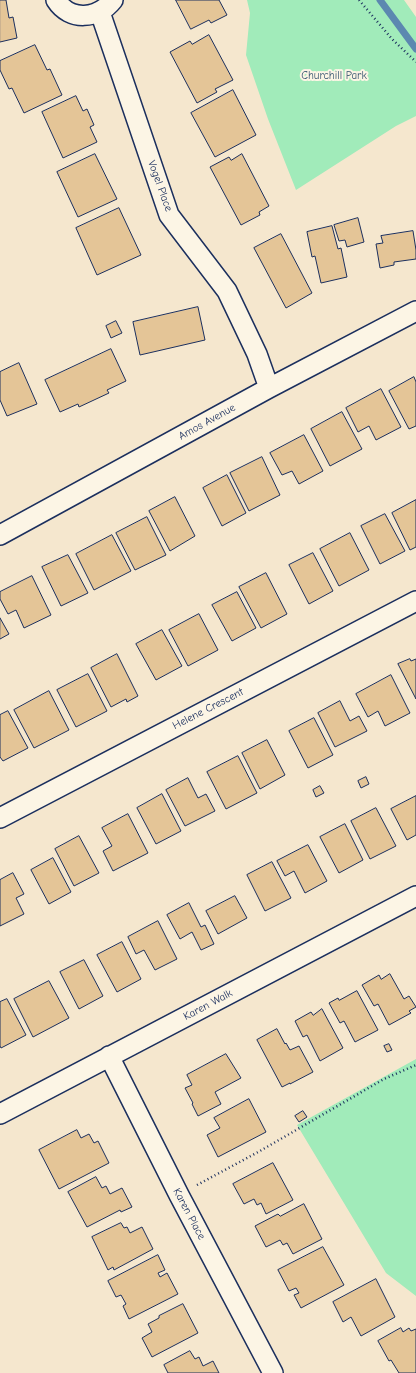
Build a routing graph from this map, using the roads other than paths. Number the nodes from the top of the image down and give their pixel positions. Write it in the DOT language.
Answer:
graph roads {
  1 [pos="56,0"];
  2 [pos="106,6"];
  3 [pos="416,311"];
  4 [pos="269,388"];
  5 [pos="0,535"];
  6 [pos="416,601"];
  7 [pos="0,818"];
  8 [pos="416,896"];
  9 [pos="109,1056"];
  10 [pos="0,1114"];
  11 [pos="275,1372"];
  1 -- 2 [label="street, Vogel Place"];
  2 -- 4 [label="street, Vogel Place"];
  3 -- 4 [label="street, Amos Avenue"];
  4 -- 5 [label="street, Amos Avenue"];
  6 -- 7 [label="street, Helene Crescent"];
  8 -- 9 [label="street, Karen Walk"];
  9 -- 10 [label="street, Karen Walk"];
  9 -- 11 [label="street, Karen Place"];
}
